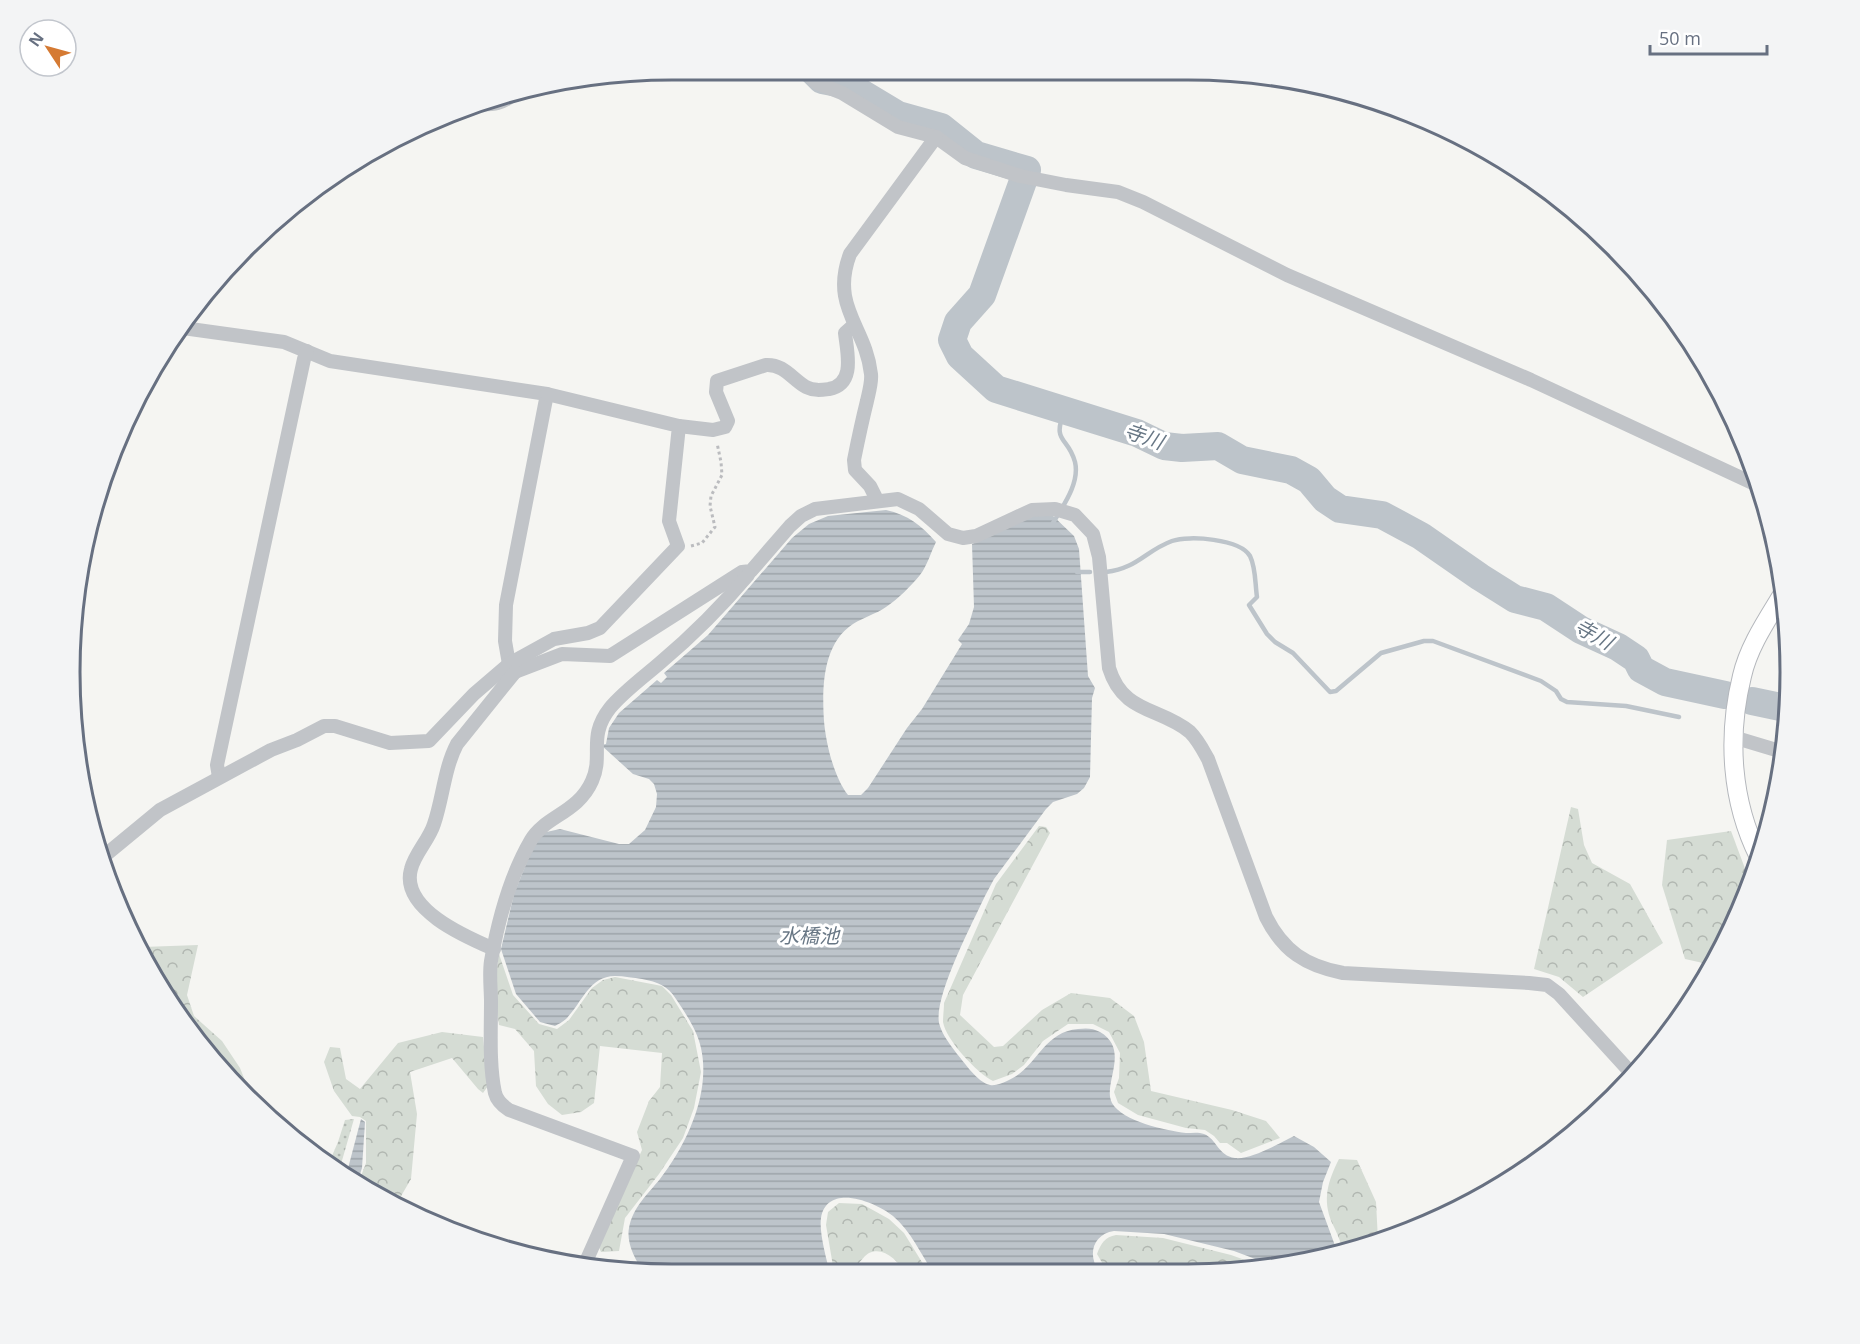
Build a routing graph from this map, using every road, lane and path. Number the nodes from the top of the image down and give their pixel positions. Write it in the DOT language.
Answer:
graph roads {
  1 [pos="814,80"];
  2 [pos="936,137"];
  3 [pos="854,325"];
  4 [pos="189,329"];
  5 [pos="307,351"];
  6 [pos="547,393"];
  7 [pos="679,426"];
  8 [pos="713,430"];
  9 [pos="1749,481"];
  10 [pos="877,500"];
  11 [pos="678,546"];
  12 [pos="751,571"];
  13 [pos="1776,605"];
  14 [pos="512,668"];
  15 [pos="1733,737"];
  16 [pos="1775,750"];
  17 [pos="219,777"];
  18 [pos="1755,843"];
  19 [pos="108,853"];
  20 [pos="494,949"];
  21 [pos="1627,1069"];
  22 [pos="588,1258"];
  1 -- 2 [label="street"];
  2 -- 3 [label="street"];
  2 -- 9 [label="street"];
  3 -- 8 [label="street"];
  3 -- 10 [label="street"];
  4 -- 5 [label="street"];
  5 -- 6 [label="street"];
  5 -- 17 [label="street"];
  6 -- 7 [label="street"];
  6 -- 14 [label="street"];
  7 -- 8 [label="street"];
  7 -- 11 [label="street"];
  8 -- 11 [label="path"];
  10 -- 12 [label="street"];
  10 -- 21 [label="street"];
  11 -- 14 [label="street"];
  12 -- 14 [label="street"];
  12 -- 20 [label="street"];
  13 -- 15 [label="main road"];
  14 -- 17 [label="street"];
  14 -- 20 [label="street"];
  15 -- 16 [label="street"];
  15 -- 18 [label="main road"];
  17 -- 19 [label="street"];
  20 -- 22 [label="street"];
}
